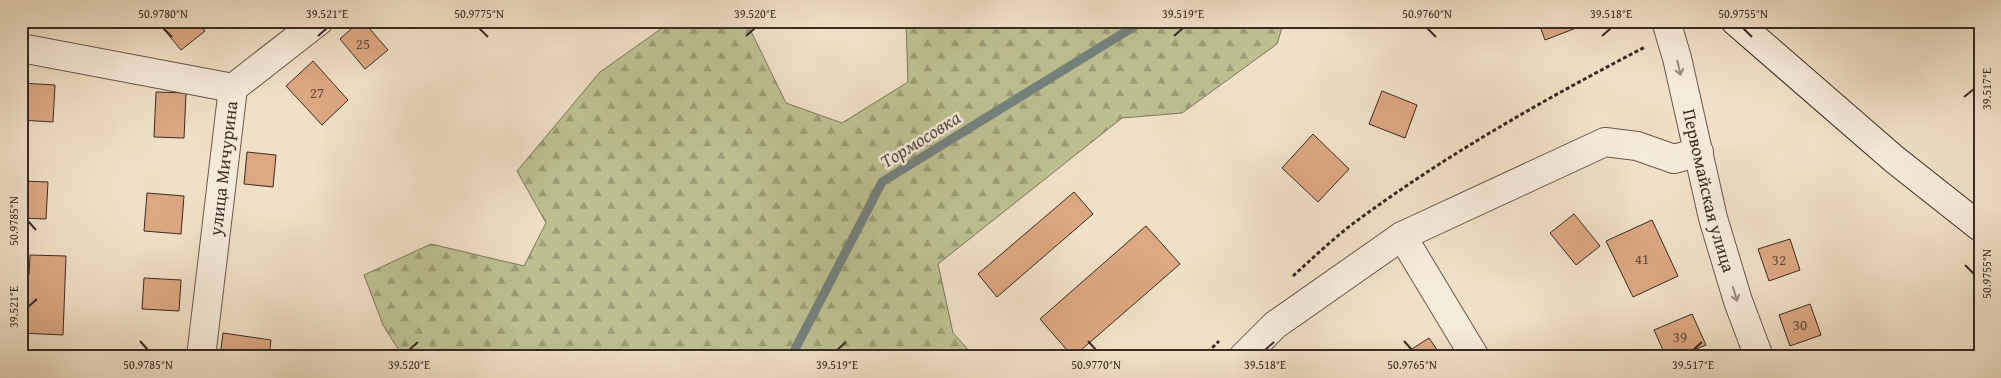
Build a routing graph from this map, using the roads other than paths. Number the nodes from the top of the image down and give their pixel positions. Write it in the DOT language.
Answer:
graph roads {
  1 [pos="319,21"];
  2 [pos="1735,21"];
  3 [pos="1668,27"];
  4 [pos="21,48"];
  5 [pos="233,88"];
  6 [pos="1699,152"];
  7 [pos="1980,227"];
  8 [pos="1402,236"];
  9 [pos="201,357"];
  10 [pos="1243,357"];
  11 [pos="1475,357"];
  12 [pos="1759,357"];
  1 -- 5 [label="street, улица Мичурина"];
  2 -- 7 [label="street"];
  3 -- 6 [label="street, Первомайская улица, one-way"];
  4 -- 5 [label="street"];
  5 -- 9 [label="street, улица Мичурина"];
  6 -- 8 [label="street"];
  6 -- 12 [label="street, Первомайская улица, one-way"];
  8 -- 10 [label="street"];
  8 -- 11 [label="street"];
}
